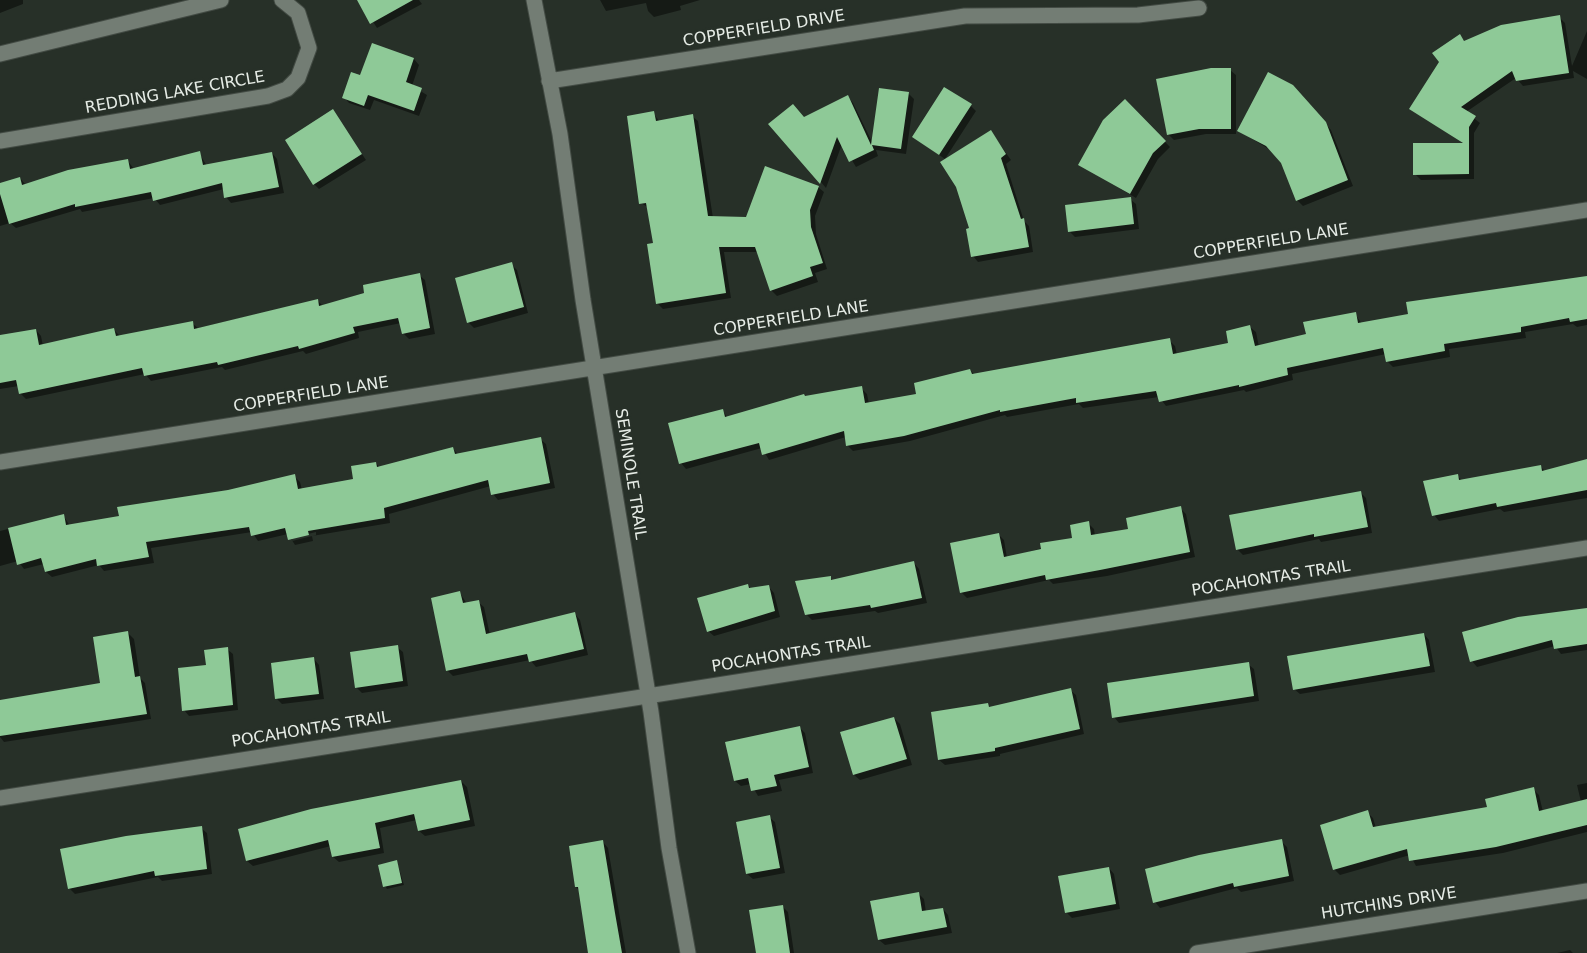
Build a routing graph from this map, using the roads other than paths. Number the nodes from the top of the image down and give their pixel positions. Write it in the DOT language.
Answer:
graph roads {
  1 [pos="221,0"];
  2 [pos="282,0"];
  3 [pos="534,0"];
  4 [pos="1199,8"];
  5 [pos="0,54"];
  6 [pos="549,81"];
  7 [pos="0,141"];
  8 [pos="1587,210"];
  9 [pos="595,368"];
  10 [pos="0,462"];
  11 [pos="1587,548"];
  12 [pos="648,696"];
  13 [pos="0,798"];
  14 [pos="1587,891"];
  15 [pos="688,953"];
  16 [pos="1197,953"];
  1 -- 5 [label="street"];
  2 -- 7 [label="street, REDDING LAKE CIRCLE"];
  3 -- 6 [label="street, SEMINOLE TRAIL"];
  4 -- 6 [label="street, COPPERFIELD DRIVE"];
  6 -- 9 [label="street, SEMINOLE TRAIL"];
  8 -- 9 [label="street, COPPERFIELD LANE"];
  9 -- 10 [label="street, COPPERFIELD LANE"];
  9 -- 12 [label="street, SEMINOLE TRAIL"];
  11 -- 12 [label="street, POCAHONTAS TRAIL"];
  12 -- 13 [label="street, POCAHONTAS TRAIL"];
  12 -- 15 [label="street, SEMINOLE TRAIL"];
  14 -- 16 [label="street, HUTCHINS DRIVE"];
}
